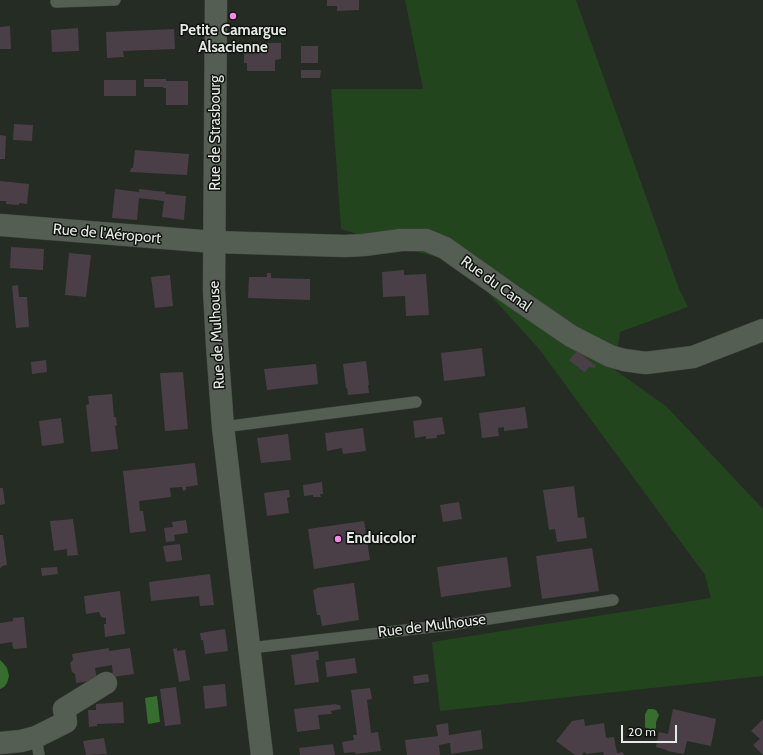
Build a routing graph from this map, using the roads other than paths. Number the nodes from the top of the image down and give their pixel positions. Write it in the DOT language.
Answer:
graph roads {
  1 [pos="114,0"];
  2 [pos="216,0"];
  3 [pos="56,2"];
  4 [pos="0,225"];
  5 [pos="214,242"];
  6 [pos="763,330"];
  7 [pos="416,402"];
  8 [pos="223,427"];
  9 [pos="613,600"];
  10 [pos="250,648"];
  11 [pos="106,683"];
  12 [pos="0,743"];
  13 [pos="37,746"];
  14 [pos="262,755"];
  1 -- 3 [label="lane"];
  2 -- 5 [label="main road, Rue de Strasbourg"];
  4 -- 5 [label="main road, Rue de l'Aéroport"];
  5 -- 6 [label="main road, Rue du Canal"];
  5 -- 8 [label="main road, Rue de Mulhouse"];
  7 -- 8 [label="lane"];
  8 -- 10 [label="main road, Rue de Mulhouse"];
  9 -- 10 [label="lane, Rue de Mulhouse"];
  10 -- 14 [label="main road, Rue de Mulhouse"];
  11 -- 13 [label="main road"];
  12 -- 13 [label="main road"];
}
